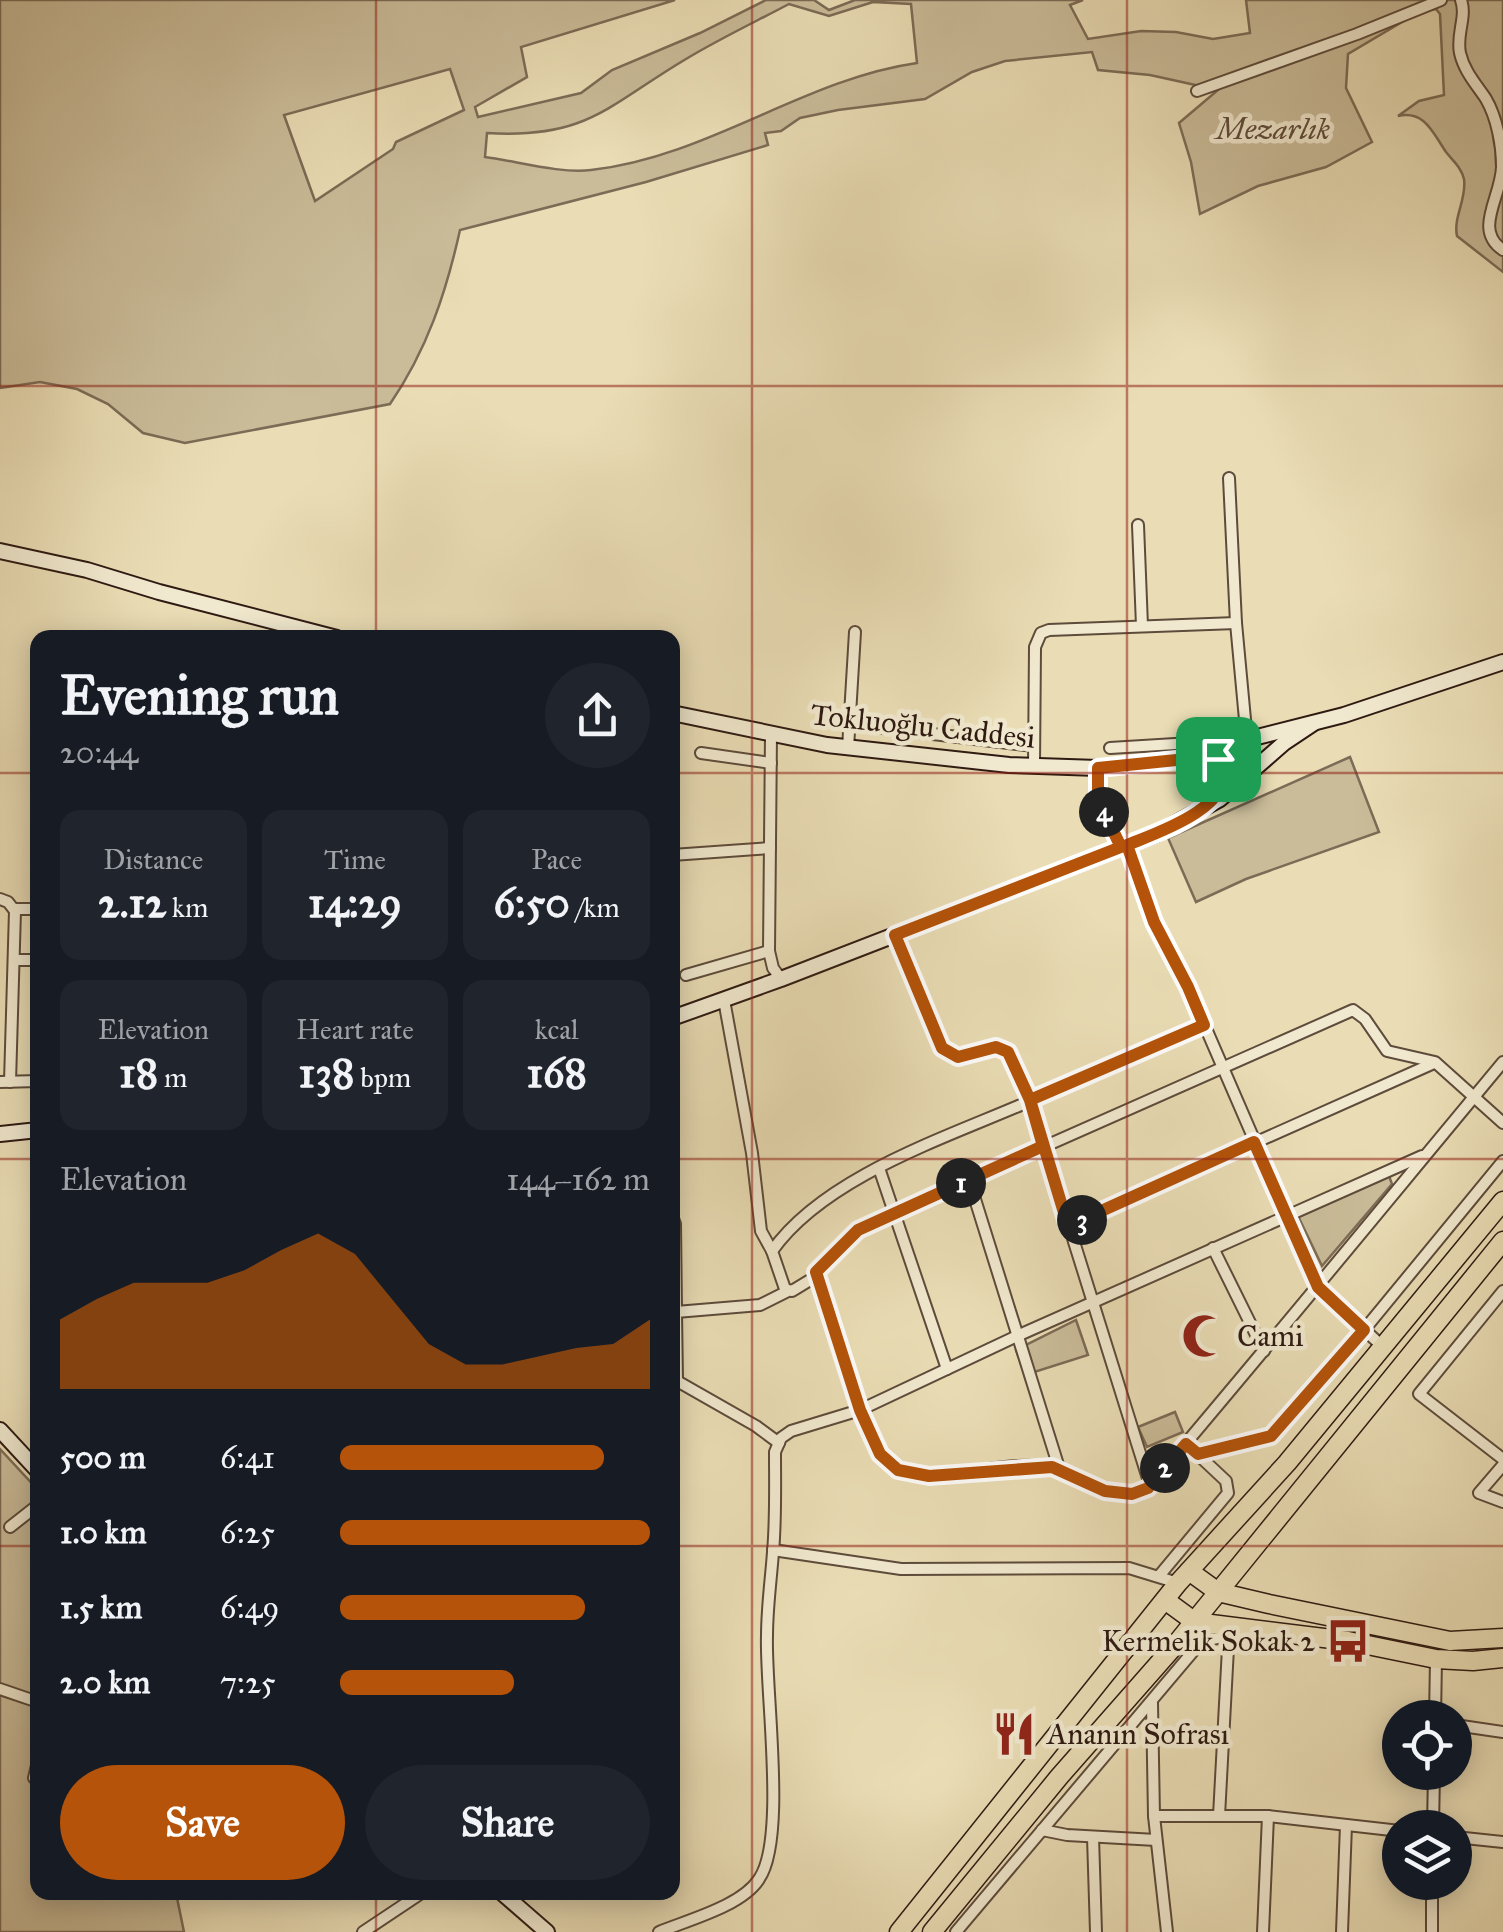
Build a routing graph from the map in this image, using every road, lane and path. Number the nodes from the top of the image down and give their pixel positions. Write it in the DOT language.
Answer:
graph roads {
  1 [pos="1441,0"];
  2 [pos="1460,0"];
  3 [pos="1197,91"];
  4 [pos="1503,250"];
  5 [pos="1230,478"];
  6 [pos="1138,525"];
  7 [pos="0,550"];
  8 [pos="1236,623"];
  9 [pos="1142,626"];
  10 [pos="307,630"];
  11 [pos="855,632"];
  12 [pos="1503,662"];
  13 [pos="680,715"];
  14 [pos="1314,722"];
  15 [pos="850,724"];
  16 [pos="771,734"];
  17 [pos="1240,743"];
  18 [pos="1034,746"];
  19 [pos="848,748"];
  20 [pos="1110,748"];
  21 [pos="701,753"];
  22 [pos="1169,760"];
  23 [pos="771,763"];
  24 [pos="1230,764"];
  25 [pos="1034,767"];
  26 [pos="1098,768"];
  27 [pos="1252,770"];
  28 [pos="1207,804"];
  29 [pos="1124,846"];
  30 [pos="770,848"];
  31 [pos="680,854"];
  32 [pos="0,899"];
  33 [pos="14,909"];
  34 [pos="30,910"];
  35 [pos="895,935"];
  36 [pos="769,950"];
  37 [pos="14,960"];
  38 [pos="30,960"];
  39 [pos="686,975"];
  40 [pos="781,980"];
  41 [pos="724,1000"];
  42 [pos="680,1015"];
  43 [pos="1204,1025"];
  44 [pos="1435,1062"];
  45 [pos="1503,1062"];
  46 [pos="1222,1067"];
  47 [pos="30,1081"];
  48 [pos="5,1082"];
  49 [pos="1474,1098"];
  50 [pos="1030,1100"];
  51 [pos="1503,1123"];
  52 [pos="30,1131"];
  53 [pos="0,1134"];
  54 [pos="1254,1142"];
  55 [pos="1043,1146"];
  56 [pos="1428,1154"];
  57 [pos="1503,1161"];
  58 [pos="879,1168"];
  59 [pos="968,1180"];
  60 [pos="1503,1201"];
  61 [pos="894,1214"];
  62 [pos="1287,1216"];
  63 [pos="1068,1226"];
  64 [pos="1503,1241"];
  65 [pos="1213,1248"];
  66 [pos="772,1251"];
  67 [pos="815,1277"];
  68 [pos="1318,1287"];
  69 [pos="788,1291"];
  70 [pos="1503,1291"];
  71 [pos="1092,1303"];
  72 [pos="680,1312"];
  73 [pos="1364,1330"];
  74 [pos="1017,1336"];
  75 [pos="1382,1346"];
  76 [pos="1264,1351"];
  77 [pos="947,1369"];
  78 [pos="680,1383"];
  79 [pos="860,1410"];
  80 [pos="0,1430"];
  81 [pos="779,1443"];
  82 [pos="1186,1444"];
  83 [pos="1198,1454"];
  84 [pos="30,1462"];
  85 [pos="1503,1462"];
  86 [pos="1060,1471"];
  87 [pos="1150,1486"];
  88 [pos="1503,1502"];
  89 [pos="30,1511"];
  90 [pos="10,1526"];
  91 [pos="774,1550"];
  92 [pos="1158,1576"];
  93 [pos="1184,1577"];
  94 [pos="1218,1592"];
  95 [pos="1165,1600"];
  96 [pos="1195,1622"];
  97 [pos="1503,1638"];
  98 [pos="1503,1658"];
  99 [pos="1436,1659"];
  100 [pos="0,1689"];
  101 [pos="30,1699"];
  102 [pos="1435,1700"];
  103 [pos="1152,1702"];
  104 [pos="1472,1727"];
  105 [pos="1503,1732"];
  106 [pos="1154,1816"];
  107 [pos="1219,1816"];
  108 [pos="1268,1816"];
  109 [pos="1346,1825"];
  110 [pos="1382,1829"];
  111 [pos="1042,1830"];
  112 [pos="1093,1837"];
  113 [pos="1472,1839"];
  114 [pos="1156,1840"];
  115 [pos="1503,1842"];
  116 [pos="411,1900"];
  117 [pos="511,1900"];
  118 [pos="1432,1900"];
  119 [pos="362,1932"];
  120 [pos="547,1932"];
  121 [pos="658,1932"];
  122 [pos="899,1932"];
  123 [pos="932,1932"];
  124 [pos="956,1932"];
  125 [pos="1096,1932"];
  126 [pos="1167,1932"];
  127 [pos="1264,1932"];
  128 [pos="1342,1932"];
  129 [pos="1432,1932"];
  1 -- 3 [label="street"];
  2 -- 4 [label="street"];
  5 -- 8 [label="street"];
  6 -- 9 [label="street"];
  7 -- 10 [label="street"];
  8 -- 9 [label="street"];
  8 -- 17 [label="street"];
  9 -- 18 [label="street"];
  11 -- 15 [label="street"];
  12 -- 14 [label="street, Tokluoğlu Caddesi"];
  13 -- 16 [label="street, Tokluoğlu Caddesi"];
  14 -- 17 [label="street, Tokluoğlu Caddesi"];
  14 -- 27 [label="street"];
  15 -- 18 [label="street"];
  15 -- 19 [label="street"];
  16 -- 19 [label="street, Tokluoğlu Caddesi"];
  16 -- 23 [label="street"];
  17 -- 20 [label="street"];
  17 -- 22 [label="street, Tokluoğlu Caddesi"];
  17 -- 24 [label="street"];
  17 -- 27 [label="street"];
  18 -- 25 [label="street"];
  19 -- 25 [label="street, Tokluoğlu Caddesi"];
  21 -- 23 [label="street"];
  22 -- 24 [label="street, Tokluoğlu Caddesi"];
  22 -- 26 [label="street, Tokluoğlu Caddesi"];
  23 -- 30 [label="street"];
  24 -- 27 [label="street"];
  24 -- 28 [label="street"];
  25 -- 26 [label="street, Tokluoğlu Caddesi"];
  26 -- 29 [label="street"];
  27 -- 28 [label="street"];
  28 -- 29 [label="street"];
  29 -- 35 [label="street"];
  29 -- 43 [label="street"];
  30 -- 31 [label="street"];
  30 -- 36 [label="street"];
  32 -- 33 [label="street"];
  33 -- 34 [label="street"];
  33 -- 37 [label="street"];
  35 -- 40 [label="street"];
  35 -- 50 [label="street"];
  36 -- 39 [label="street"];
  36 -- 40 [label="street"];
  37 -- 38 [label="street"];
  37 -- 48 [label="street"];
  40 -- 41 [label="street"];
  41 -- 42 [label="street"];
  41 -- 66 [label="street"];
  43 -- 46 [label="street"];
  43 -- 50 [label="street"];
  44 -- 46 [label="street"];
  44 -- 49 [label="street"];
  44 -- 54 [label="street"];
  45 -- 49 [label="street"];
  46 -- 54 [label="street"];
  46 -- 55 [label="street"];
  47 -- 48 [label="street"];
  49 -- 51 [label="street"];
  49 -- 56 [label="street"];
  50 -- 55 [label="street"];
  50 -- 58 [label="street"];
  52 -- 53 [label="street"];
  54 -- 62 [label="street"];
  54 -- 63 [label="street"];
  55 -- 59 [label="street"];
  55 -- 63 [label="street"];
  56 -- 62 [label="street"];
  56 -- 68 [label="street"];
  57 -- 73 [label="street"];
  58 -- 61 [label="street"];
  58 -- 66 [label="street"];
  59 -- 61 [label="street"];
  59 -- 74 [label="street"];
  60 -- 75 [label="highway"];
  61 -- 67 [label="street"];
  61 -- 77 [label="street"];
  62 -- 65 [label="street"];
  62 -- 68 [label="street"];
  63 -- 71 [label="street"];
  64 -- 94 [label="highway"];
  65 -- 71 [label="street"];
  65 -- 76 [label="street"];
  66 -- 69 [label="street"];
  67 -- 69 [label="street"];
  67 -- 79 [label="street"];
  68 -- 73 [label="street"];
  68 -- 76 [label="street"];
  69 -- 72 [label="street"];
  70 -- 85 [label="street"];
  71 -- 74 [label="street"];
  71 -- 87 [label="street"];
  73 -- 75 [label="street"];
  73 -- 83 [label="street"];
  74 -- 77 [label="street"];
  74 -- 86 [label="street"];
  75 -- 93 [label="highway"];
  76 -- 82 [label="street"];
  77 -- 79 [label="street"];
  78 -- 81 [label="street"];
  79 -- 81 [label="street"];
  79 -- 86 [label="street"];
  80 -- 84 [label="street"];
  81 -- 91 [label="street"];
  82 -- 83 [label="street"];
  82 -- 87 [label="street"];
  83 -- 92 [label="street"];
  85 -- 88 [label="street"];
  86 -- 87 [label="street"];
  89 -- 90 [label="street"];
  91 -- 92 [label="street"];
  91 -- 121 [label="street"];
  92 -- 93 [label="street"];
  93 -- 94 [label="highway"];
  93 -- 95 [label="highway"];
  94 -- 96 [label="highway"];
  94 -- 97 [label="highway"];
  95 -- 96 [label="highway"];
  95 -- 122 [label="highway"];
  96 -- 99 [label="highway"];
  96 -- 123 [label="highway"];
  98 -- 99 [label="highway"];
  99 -- 102 [label="street"];
  100 -- 101 [label="street"];
  103 -- 106 [label="street"];
  103 -- 107 [label="street"];
  103 -- 111 [label="street"];
  104 -- 105 [label="street"];
  106 -- 107 [label="street"];
  106 -- 114 [label="street"];
  107 -- 108 [label="street"];
  108 -- 109 [label="street"];
  108 -- 127 [label="street"];
  109 -- 110 [label="street"];
  109 -- 128 [label="street"];
  111 -- 112 [label="street"];
  111 -- 124 [label="street"];
  112 -- 114 [label="street"];
  112 -- 125 [label="street"];
  113 -- 115 [label="street"];
  114 -- 126 [label="street"];
  116 -- 119 [label="street"];
  117 -- 120 [label="street"];
  118 -- 129 [label="street"];
}
